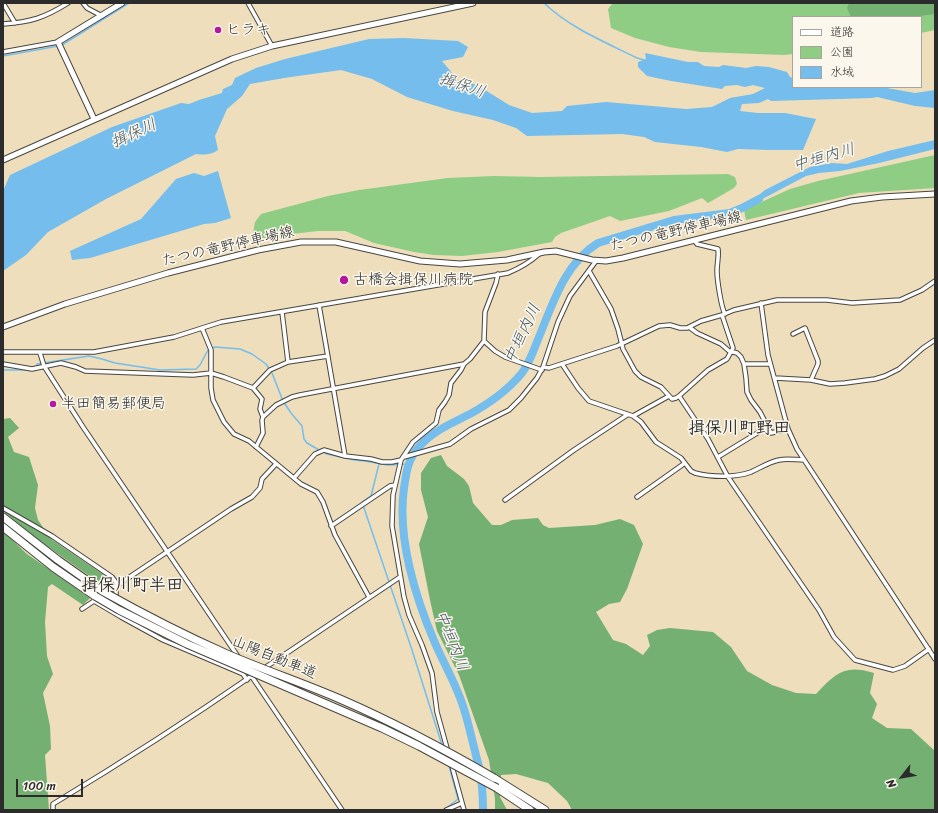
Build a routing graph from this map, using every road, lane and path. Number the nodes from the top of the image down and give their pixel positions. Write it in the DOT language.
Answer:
graph roads {
  1 [pos="4,3"];
  2 [pos="68,3"];
  3 [pos="83,3"];
  4 [pos="122,3"];
  5 [pos="248,3"];
  6 [pos="473,3"];
  7 [pos="102,16"];
  8 [pos="15,23"];
  9 [pos="3,24"];
  10 [pos="58,42"];
  11 [pos="272,46"];
  12 [pos="3,52"];
  13 [pos="94,119"];
  14 [pos="3,160"];
  15 [pos="935,194"];
  16 [pos="694,240"];
  17 [pos="540,253"];
  18 [pos="594,260"];
  19 [pos="589,271"];
  20 [pos="498,274"];
  21 [pos="935,281"];
  22 [pos="761,303"];
  23 [pos="319,305"];
  24 [pos="282,312"];
  25 [pos="723,314"];
  26 [pos="3,327"];
  27 [pos="689,327"];
  28 [pos="202,328"];
  29 [pos="793,334"];
  30 [pos="935,340"];
  31 [pos="484,341"];
  32 [pos="621,345"];
  33 [pos="731,351"];
  34 [pos="3,352"];
  35 [pos="40,353"];
  36 [pos="328,356"];
  37 [pos="288,362"];
  38 [pos="3,364"];
  39 [pos="464,364"];
  40 [pos="562,364"];
  41 [pos="744,364"];
  42 [pos="770,364"];
  43 [pos="44,366"];
  44 [pos="542,369"];
  45 [pos="211,373"];
  46 [pos="775,378"];
  47 [pos="811,380"];
  48 [pos="253,388"];
  49 [pos="334,388"];
  50 [pos="669,396"];
  51 [pos="680,396"];
  52 [pos="627,415"];
  53 [pos="632,416"];
  54 [pos="263,417"];
  55 [pos="767,427"];
  56 [pos="788,429"];
  57 [pos="256,447"];
  58 [pos="345,456"];
  59 [pos="718,457"];
  60 [pos="404,458"];
  61 [pos="804,460"];
  62 [pos="685,463"];
  63 [pos="276,464"];
  64 [pos="728,477"];
  65 [pos="294,478"];
  66 [pos="395,485"];
  67 [pos="636,497"];
  68 [pos="505,500"];
  69 [pos="3,508"];
  70 [pos="3,517"];
  71 [pos="331,526"];
  72 [pos="3,527"];
  73 [pos="167,552"];
  74 [pos="400,577"];
  75 [pos="117,585"];
  76 [pos="95,598"];
  77 [pos="369,598"];
  78 [pos="82,609"];
  79 [pos="116,614"];
  80 [pos="929,649"];
  81 [pos="935,659"];
  82 [pos="243,664"];
  83 [pos="238,672"];
  84 [pos="252,677"];
  85 [pos="247,680"];
  86 [pos="462,803"];
  87 [pos="53,810"];
  88 [pos="342,810"];
  89 [pos="446,810"];
  90 [pos="464,810"];
  91 [pos="530,810"];
  92 [pos="545,810"];
  1 -- 8 [label="street"];
  2 -- 8 [label="street"];
  3 -- 7 [label="street"];
  4 -- 7 [label="main road"];
  5 -- 11 [label="street"];
  6 -- 11 [label="main road"];
  7 -- 10 [label="main road"];
  8 -- 9 [label="street"];
  10 -- 12 [label="street"];
  10 -- 13 [label="main road"];
  11 -- 13 [label="main road"];
  13 -- 14 [label="main road"];
  15 -- 16 [label="main road, たつの竜野停車場線"];
  16 -- 18 [label="main road, たつの竜野停車場線"];
  16 -- 25 [label="street"];
  17 -- 18 [label="main road, たつの竜野停車場線"];
  17 -- 20 [label="street"];
  17 -- 26 [label="main road, たつの竜野停車場線"];
  18 -- 19 [label="street"];
  19 -- 32 [label="street"];
  19 -- 44 [label="street"];
  20 -- 23 [label="street"];
  20 -- 31 [label="street"];
  21 -- 22 [label="street"];
  22 -- 25 [label="street"];
  22 -- 42 [label="street"];
  23 -- 24 [label="street"];
  23 -- 36 [label="street"];
  24 -- 28 [label="street"];
  24 -- 37 [label="street"];
  25 -- 27 [label="street"];
  25 -- 33 [label="street"];
  27 -- 32 [label="street"];
  27 -- 33 [label="street"];
  28 -- 35 [label="street"];
  28 -- 45 [label="street"];
  29 -- 47 [label="street"];
  30 -- 47 [label="street"];
  31 -- 39 [label="street"];
  31 -- 44 [label="street"];
  32 -- 40 [label="street"];
  32 -- 50 [label="street"];
  33 -- 41 [label="street"];
  33 -- 51 [label="street"];
  34 -- 35 [label="street"];
  35 -- 43 [label="street"];
  36 -- 37 [label="street"];
  36 -- 49 [label="street"];
  37 -- 48 [label="street"];
  38 -- 43 [label="street"];
  39 -- 49 [label="street"];
  39 -- 60 [label="street"];
  40 -- 44 [label="street"];
  40 -- 52 [label="street"];
  41 -- 42 [label="street"];
  41 -- 55 [label="street"];
  42 -- 46 [label="street"];
  43 -- 45 [label="street"];
  43 -- 73 [label="street"];
  44 -- 60 [label="street"];
  45 -- 48 [label="street"];
  45 -- 57 [label="street"];
  46 -- 47 [label="street"];
  46 -- 56 [label="street"];
  48 -- 54 [label="street"];
  49 -- 54 [label="street"];
  49 -- 58 [label="street"];
  50 -- 51 [label="street"];
  50 -- 53 [label="street"];
  51 -- 59 [label="street"];
  52 -- 53 [label="street"];
  52 -- 68 [label="street"];
  53 -- 62 [label="street"];
  54 -- 57 [label="street"];
  55 -- 56 [label="street"];
  55 -- 59 [label="street"];
  56 -- 61 [label="street"];
  57 -- 63 [label="street"];
  58 -- 60 [label="street"];
  58 -- 65 [label="street"];
  59 -- 64 [label="street"];
  60 -- 66 [label="street"];
  61 -- 64 [label="street"];
  61 -- 80 [label="street"];
  62 -- 64 [label="street"];
  62 -- 67 [label="street"];
  63 -- 65 [label="street"];
  63 -- 73 [label="street"];
  64 -- 80 [label="street"];
  65 -- 71 [label="street"];
  66 -- 71 [label="street"];
  66 -- 74 [label="street"];
  69 -- 75 [label="street"];
  70 -- 92 [label="highway, 山陽自動車道, bridge"];
  71 -- 77 [label="street"];
  72 -- 76 [label="highway, 山陽自動車道"];
  73 -- 75 [label="street"];
  73 -- 82 [label="street"];
  74 -- 77 [label="street"];
  74 -- 86 [label="street"];
  75 -- 76 [label="street"];
  75 -- 79 [label="street"];
  76 -- 78 [label="street"];
  76 -- 79 [label="street"];
  76 -- 91 [label="highway, 山陽自動車道, bridge"];
  77 -- 84 [label="street"];
  79 -- 83 [label="street"];
  80 -- 81 [label="street"];
  82 -- 83 [label="street"];
  82 -- 84 [label="street"];
  83 -- 85 [label="street"];
  84 -- 85 [label="street"];
  84 -- 88 [label="street"];
  85 -- 87 [label="street"];
  86 -- 89 [label="street"];
  86 -- 90 [label="street"];
}
